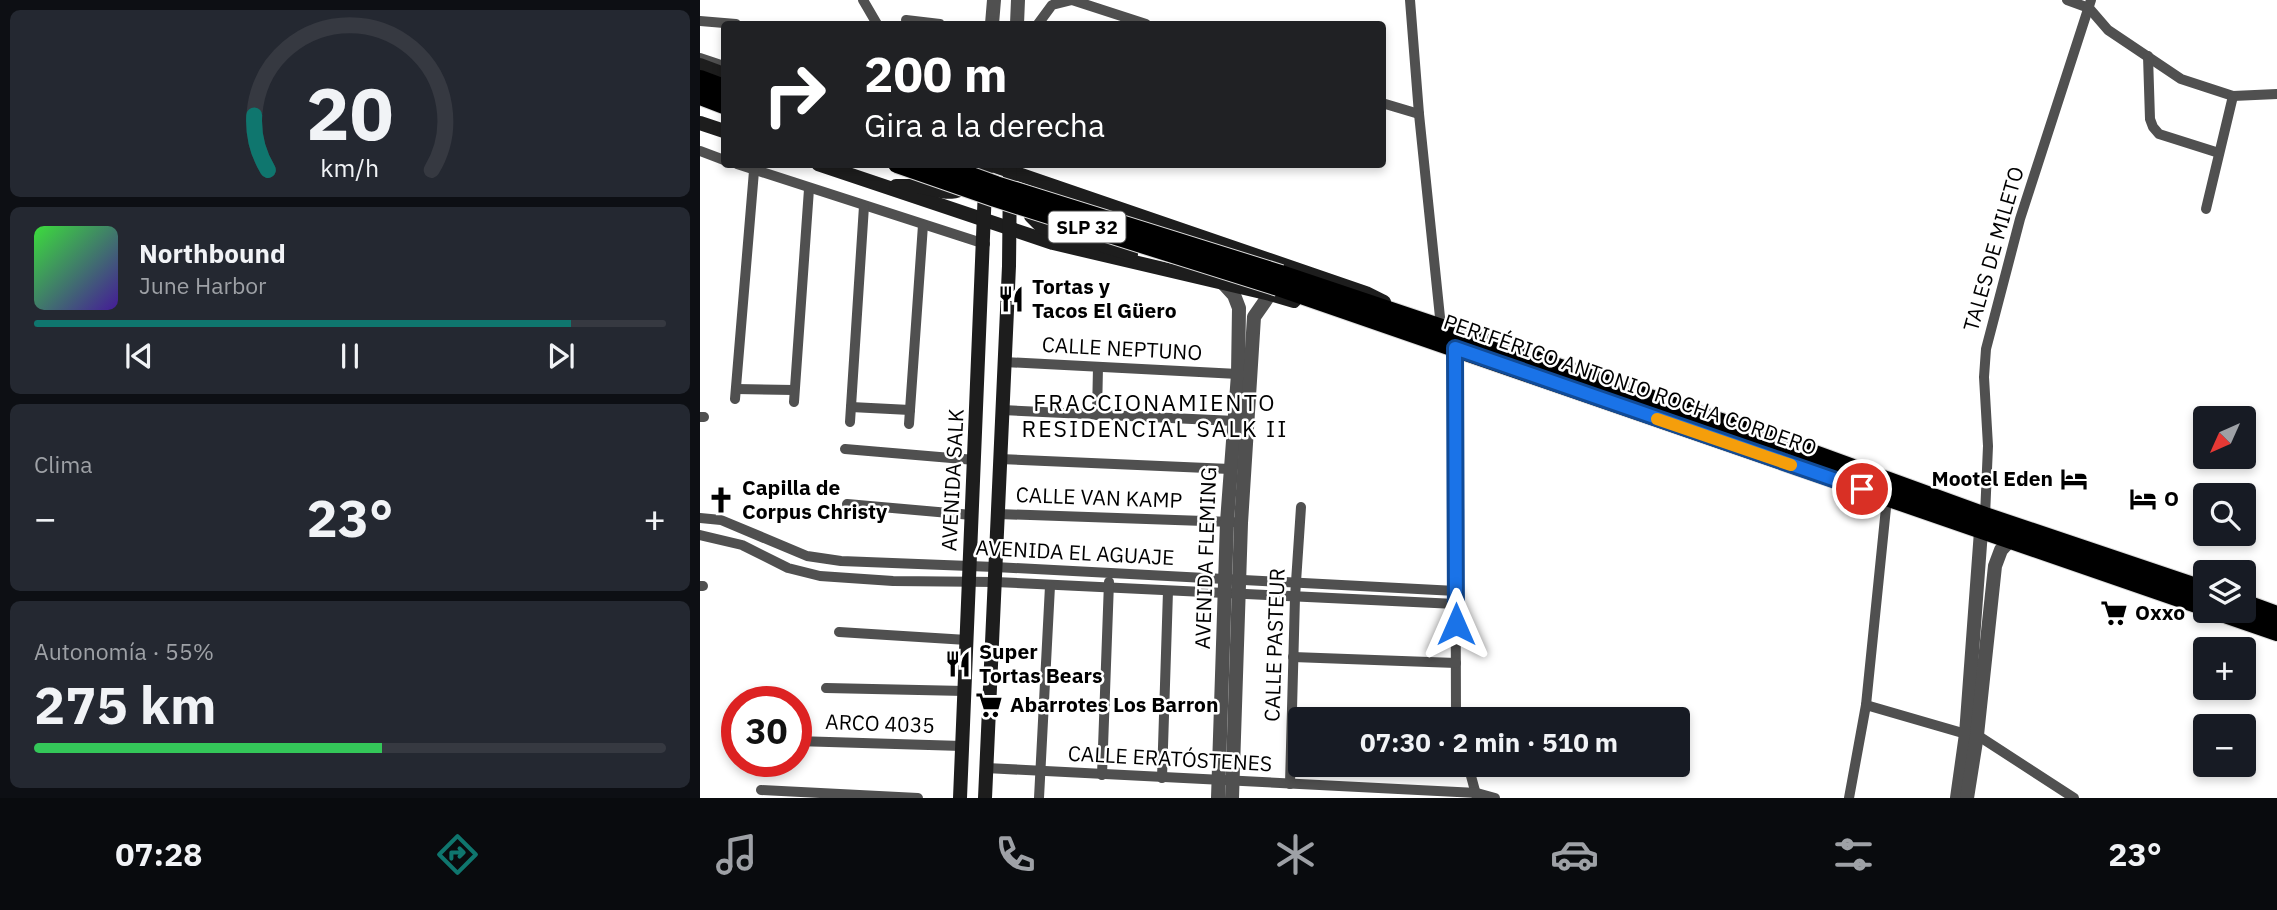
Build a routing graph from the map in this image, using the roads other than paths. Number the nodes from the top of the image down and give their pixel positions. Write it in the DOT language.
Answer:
graph roads {
  1 [pos="863,0"];
  2 [pos="993,0"];
  3 [pos="1018,0"];
  4 [pos="1072,0"];
  5 [pos="1410,0"];
  6 [pos="2067,0"];
  7 [pos="2090,4"];
  8 [pos="906,20"];
  9 [pos="700,21"];
  10 [pos="875,21"];
  11 [pos="914,21"];
  12 [pos="992,21"];
  13 [pos="1017,21"];
  14 [pos="1040,21"];
  15 [pos="1137,21"];
  16 [pos="721,23"];
  17 [pos="2148,56"];
  18 [pos="700,58"];
  19 [pos="700,65"];
  20 [pos="721,65"];
  21 [pos="721,73"];
  22 [pos="700,79"];
  23 [pos="721,87"];
  24 [pos="2277,94"];
  25 [pos="700,96"];
  26 [pos="2234,96"];
  27 [pos="721,104"];
  28 [pos="1386,104"];
  29 [pos="1419,114"];
  30 [pos="700,123"];
  31 [pos="721,130"];
  32 [pos="700,151"];
  33 [pos="2219,153"];
  34 [pos="721,159"];
  35 [pos="747,168"];
  36 [pos="830,168"];
  37 [pos="909,168"];
  38 [pos="949,168"];
  39 [pos="969,168"];
  40 [pos="988,168"];
  41 [pos="1010,168"];
  42 [pos="754,171"];
  43 [pos="880,186"];
  44 [pos="810,189"];
  45 [pos="1088,197"];
  46 [pos="864,206"];
  47 [pos="2206,209"];
  48 [pos="985,221"];
  49 [pos="923,225"];
  50 [pos="1010,229"];
  51 [pos="985,244"];
  52 [pos="1177,272"];
  53 [pos="1223,283"];
  54 [pos="1277,285"];
  55 [pos="1416,326"];
  56 [pos="1441,327"];
  57 [pos="980,344"];
  58 [pos="1005,344"];
  59 [pos="1455,348"];
  60 [pos="1004,362"];
  61 [pos="1098,367"];
  62 [pos="1238,374"];
  63 [pos="851,407"];
  64 [pos="910,410"];
  65 [pos="1002,410"];
  66 [pos="1097,415"];
  67 [pos="1235,421"];
  68 [pos="850,422"];
  69 [pos="909,424"];
  70 [pos="845,449"];
  71 [pos="1000,459"];
  72 [pos="975,460"];
  73 [pos="1230,469"];
  74 [pos="1886,498"];
  75 [pos="847,504"];
  76 [pos="1301,507"];
  77 [pos="998,514"];
  78 [pos="972,515"];
  79 [pos="700,518"];
  80 [pos="1234,523"];
  81 [pos="1983,524"];
  82 [pos="700,535"];
  83 [pos="2010,540"];
  84 [pos="970,574"];
  85 [pos="1110,574"];
  86 [pos="995,575"];
  87 [pos="1296,583"];
  88 [pos="1049,586"];
  89 [pos="2193,586"];
  90 [pos="1232,587"];
  91 [pos="1109,588"];
  92 [pos="1168,591"];
  93 [pos="1456,591"];
  94 [pos="1295,597"];
  95 [pos="2193,603"];
  96 [pos="1456,604"];
  97 [pos="2256,607"];
  98 [pos="2277,615"];
  99 [pos="2251,623"];
  100 [pos="839,632"];
  101 [pos="2277,632"];
  102 [pos="967,640"];
  103 [pos="1293,657"];
  104 [pos="1456,663"];
  105 [pos="826,688"];
  106 [pos="965,691"];
  107 [pos="1866,705"];
  108 [pos="1295,707"];
  109 [pos="1456,707"];
  110 [pos="1972,734"];
  111 [pos="812,741"];
  112 [pos="962,746"];
  113 [pos="986,768"];
  114 [pos="1040,772"];
  115 [pos="1102,775"];
  116 [pos="1291,777"];
  117 [pos="1471,777"];
  118 [pos="1162,778"];
  119 [pos="1226,781"];
  120 [pos="1290,784"];
  121 [pos="761,790"];
  122 [pos="1477,796"];
  123 [pos="2067,796"];
  124 [pos="918,798"];
  125 [pos="960,798"];
  126 [pos="985,798"];
  127 [pos="1039,798"];
  128 [pos="1218,798"];
  129 [pos="1232,798"];
  130 [pos="1495,798"];
  131 [pos="1849,798"];
  132 [pos="1957,798"];
  133 [pos="1967,798"];
  1 -- 10 [label="street"];
  2 -- 12 [label="street"];
  3 -- 13 [label="street"];
  4 -- 14 [label="street"];
  4 -- 15 [label="street"];
  5 -- 29 [label="street"];
  6 -- 7 [label="street"];
  7 -- 17 [label="street"];
  7 -- 81 [label="street, TALES DE MILETO"];
  8 -- 11 [label="street"];
  9 -- 16 [label="street"];
  17 -- 26 [label="street"];
  17 -- 33 [label="street"];
  18 -- 20 [label="street"];
  19 -- 21 [label="main road"];
  22 -- 23 [label="highway"];
  24 -- 26 [label="street"];
  25 -- 27 [label="highway"];
  26 -- 33 [label="street"];
  28 -- 29 [label="street"];
  29 -- 56 [label="street"];
  30 -- 31 [label="main road"];
  32 -- 34 [label="street"];
  33 -- 47 [label="street"];
  35 -- 42 [label="street"];
  36 -- 43 [label="main road"];
  37 -- 54 [label="highway, SLP 32, bridge"];
  38 -- 54 [label="highway, SLP 32, bridge"];
  39 -- 43 [label="main road"];
  40 -- 48 [label="main road, AVENIDA SALK"];
  41 -- 45 [label="main road"];
  41 -- 50 [label="main road"];
  42 -- 44 [label="street"];
  42 -- 44 [label="street"];
  43 -- 48 [label="main road"];
  44 -- 46 [label="street"];
  45 -- 52 [label="main road"];
  45 -- 55 [label="main road"];
  46 -- 49 [label="street"];
  46 -- 63 [label="street"];
  48 -- 50 [label="main road"];
  48 -- 51 [label="main road, AVENIDA SALK"];
  49 -- 51 [label="street"];
  49 -- 64 [label="street"];
  50 -- 52 [label="main road"];
  50 -- 58 [label="main road"];
  51 -- 57 [label="main road, AVENIDA SALK"];
  52 -- 53 [label="main road"];
  53 -- 54 [label="main road"];
  53 -- 62 [label="street, AVENIDA FLEMING"];
  54 -- 55 [label="highway, PERIFÉRICO ANTONIO ROCHA CORDERO / SLP 32"];
  54 -- 80 [label="street, AVENIDA FLEMING"];
  55 -- 56 [label="highway, PERIFÉRICO ANTONIO ROCHA CORDERO / SLP 32"];
  55 -- 59 [label="highway, PERIFÉRICO ANTONIO ROCHA CORDERO / SLP 32"];
  56 -- 81 [label="highway, PERIFÉRICO ANTONIO ROCHA CORDERO / SLP 32"];
  57 -- 58 [label="main road"];
  57 -- 72 [label="main road, AVENIDA SALK"];
  58 -- 60 [label="main road"];
  59 -- 74 [label="highway, PERIFÉRICO ANTONIO ROCHA CORDERO / SLP 32"];
  59 -- 93 [label="street"];
  60 -- 61 [label="street, CALLE NEPTUNO"];
  60 -- 65 [label="main road"];
  61 -- 62 [label="street, CALLE NEPTUNO"];
  61 -- 66 [label="street"];
  62 -- 67 [label="street, AVENIDA FLEMING"];
  63 -- 64 [label="street"];
  63 -- 68 [label="street"];
  64 -- 69 [label="street"];
  65 -- 66 [label="street"];
  65 -- 71 [label="main road"];
  66 -- 67 [label="street"];
  67 -- 73 [label="street, AVENIDA FLEMING"];
  70 -- 72 [label="street"];
  71 -- 73 [label="street"];
  71 -- 77 [label="main road"];
  72 -- 78 [label="main road, AVENIDA SALK"];
  73 -- 80 [label="street, AVENIDA FLEMING"];
  74 -- 81 [label="highway, PERIFÉRICO ANTONIO ROCHA CORDERO / SLP 32"];
  74 -- 107 [label="street"];
  75 -- 78 [label="street"];
  76 -- 87 [label="street, CALLE PASTEUR"];
  77 -- 80 [label="street, CALLE VAN KAMP"];
  77 -- 86 [label="main road"];
  78 -- 84 [label="main road, AVENIDA SALK"];
  79 -- 84 [label="street, AVENIDA EL AGUAJE"];
  80 -- 90 [label="street, AVENIDA FLEMING"];
  81 -- 83 [label="highway, PERIFÉRICO ANTONIO ROCHA CORDERO / SLP 32"];
  81 -- 89 [label="highway, PERIFÉRICO ANTONIO ROCHA CORDERO / SLP 32"];
  81 -- 110 [label="street"];
  82 -- 84 [label="street, AVENIDA EL AGUAJE"];
  83 -- 95 [label="highway, PERIFÉRICO ANTONIO ROCHA CORDERO / SLP 32"];
  83 -- 110 [label="street"];
  84 -- 86 [label="street, AVENIDA EL AGUAJE"];
  84 -- 102 [label="main road, AVENIDA SALK"];
  85 -- 86 [label="street, AVENIDA EL AGUAJE"];
  85 -- 90 [label="street, AVENIDA EL AGUAJE"];
  85 -- 91 [label="street"];
  86 -- 88 [label="street, AVENIDA EL AGUAJE"];
  86 -- 113 [label="main road"];
  87 -- 90 [label="street, AVENIDA EL AGUAJE"];
  87 -- 93 [label="street, AVENIDA EL AGUAJE"];
  87 -- 94 [label="street, CALLE PASTEUR"];
  88 -- 91 [label="street, AVENIDA EL AGUAJE"];
  88 -- 114 [label="street"];
  90 -- 92 [label="street, AVENIDA EL AGUAJE"];
  90 -- 94 [label="street, AVENIDA EL AGUAJE"];
  90 -- 119 [label="street, AVENIDA FLEMING"];
  91 -- 92 [label="street, AVENIDA EL AGUAJE"];
  91 -- 115 [label="street"];
  92 -- 118 [label="street"];
  93 -- 96 [label="street"];
  94 -- 96 [label="street, AVENIDA EL AGUAJE"];
  94 -- 103 [label="street, CALLE PASTEUR"];
  96 -- 104 [label="street"];
  97 -- 98 [label="highway"];
  99 -- 101 [label="highway"];
  100 -- 102 [label="street"];
  102 -- 106 [label="main road, AVENIDA SALK"];
  103 -- 104 [label="street"];
  103 -- 108 [label="street, CALLE PASTEUR"];
  104 -- 109 [label="street"];
  105 -- 106 [label="street"];
  106 -- 112 [label="main road, AVENIDA SALK"];
  107 -- 110 [label="street"];
  107 -- 131 [label="street"];
  110 -- 123 [label="street"];
  110 -- 132 [label="street"];
  110 -- 133 [label="street"];
  111 -- 112 [label="street, ARCO 4035"];
  112 -- 125 [label="main road, AVENIDA SALK"];
  113 -- 114 [label="street, CALLE ERATÓSTENES"];
  113 -- 126 [label="main road"];
  114 -- 115 [label="street, CALLE ERATÓSTENES"];
  114 -- 127 [label="street"];
  115 -- 118 [label="street, CALLE ERATÓSTENES"];
  116 -- 120 [label="street, CALLE PASTEUR"];
  117 -- 122 [label="street"];
  118 -- 119 [label="street, CALLE ERATÓSTENES"];
  119 -- 120 [label="street, CALLE ERATÓSTENES"];
  119 -- 128 [label="street, AVENIDA FLEMING"];
  119 -- 129 [label="street, AVENIDA FLEMING"];
  120 -- 122 [label="street, CALLE ERATÓSTENES"];
  121 -- 124 [label="street"];
  122 -- 130 [label="street, CALLE ERATÓSTENES"];
}
